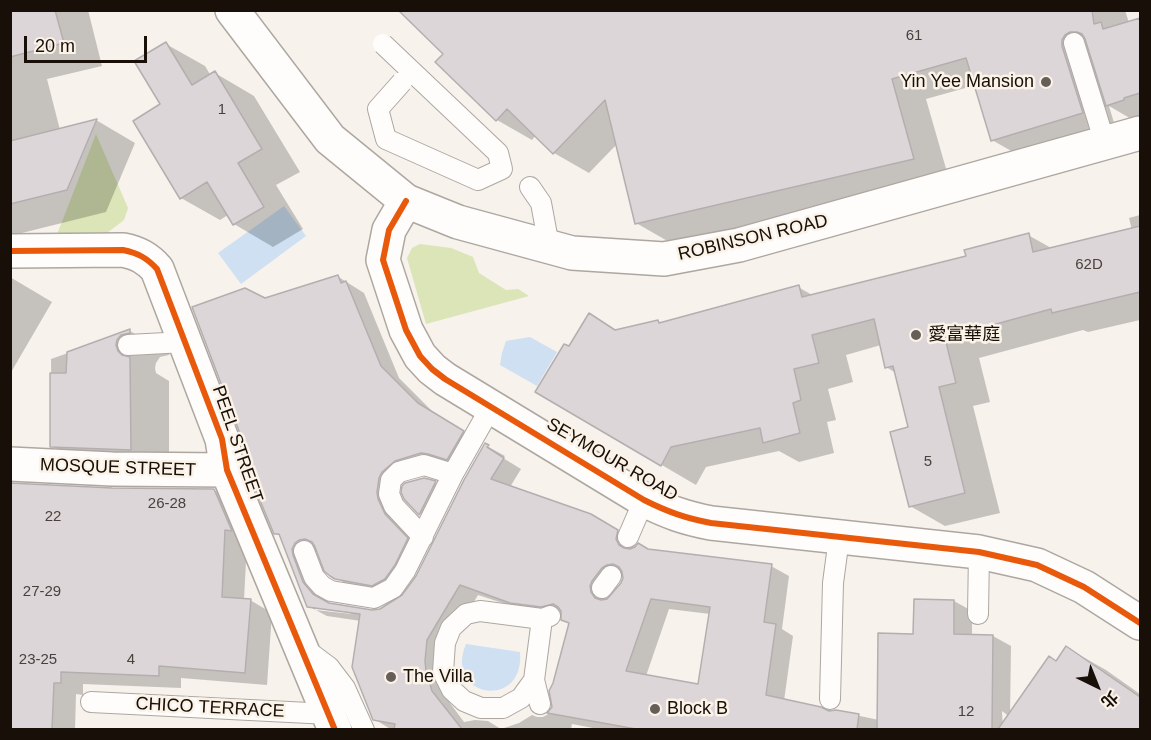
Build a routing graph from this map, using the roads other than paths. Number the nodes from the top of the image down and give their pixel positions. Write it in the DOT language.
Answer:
graph roads {
  1 [pos="232,10"];
  2 [pos="1074,43"];
  3 [pos="383,44"];
  4 [pos="402,82"];
  5 [pos="1140,133"];
  6 [pos="1105,143"];
  7 [pos="530,187"];
  8 [pos="406,201"];
  9 [pos="549,246"];
  10 [pos="10,251"];
  11 [pos="185,342"];
  12 [pos="128,345"];
  13 [pos="491,407"];
  14 [pos="10,464"];
  15 [pos="226,470"];
  16 [pos="453,474"];
  17 [pos="644,500"];
  18 [pos="423,537"];
  19 [pos="628,537"];
  20 [pos="839,538"];
  21 [pos="304,551"];
  22 [pos="979,552"];
  23 [pos="978,614"];
  24 [pos="1140,623"];
  25 [pos="300,646"];
  26 [pos="534,680"];
  27 [pos="830,699"];
  28 [pos="91,702"];
  29 [pos="540,704"];
  30 [pos="332,722"];
  31 [pos="364,729"];
  1 -- 8 [label="street, ROBINSON ROAD"];
  2 -- 6 [label="lane"];
  3 -- 4 [label="lane, bridge"];
  5 -- 6 [label="street, ROBINSON ROAD"];
  6 -- 9 [label="street, ROBINSON ROAD"];
  7 -- 9 [label="lane"];
  8 -- 9 [label="street, ROBINSON ROAD"];
  8 -- 13 [label="street, SEYMOUR ROAD"];
  10 -- 11 [label="street, PEEL STREET"];
  11 -- 12 [label="lane"];
  11 -- 15 [label="street, PEEL STREET"];
  13 -- 16 [label="lane"];
  13 -- 17 [label="street, SEYMOUR ROAD"];
  14 -- 15 [label="street, MOSQUE STREET"];
  15 -- 25 [label="street, PEEL STREET"];
  16 -- 18 [label="lane"];
  16 -- 18 [label="lane"];
  17 -- 19 [label="lane"];
  17 -- 20 [label="street, SEYMOUR ROAD"];
  18 -- 21 [label="lane"];
  20 -- 22 [label="street, SEYMOUR ROAD"];
  20 -- 27 [label="lane"];
  22 -- 23 [label="lane"];
  22 -- 24 [label="street, SEYMOUR ROAD"];
  25 -- 30 [label="street, PEEL STREET"];
  25 -- 31 [label="lane"];
  26 -- 26 [label="lane"];
  26 -- 29 [label="lane"];
  28 -- 30 [label="lane, CHICO TERRACE"];
}
